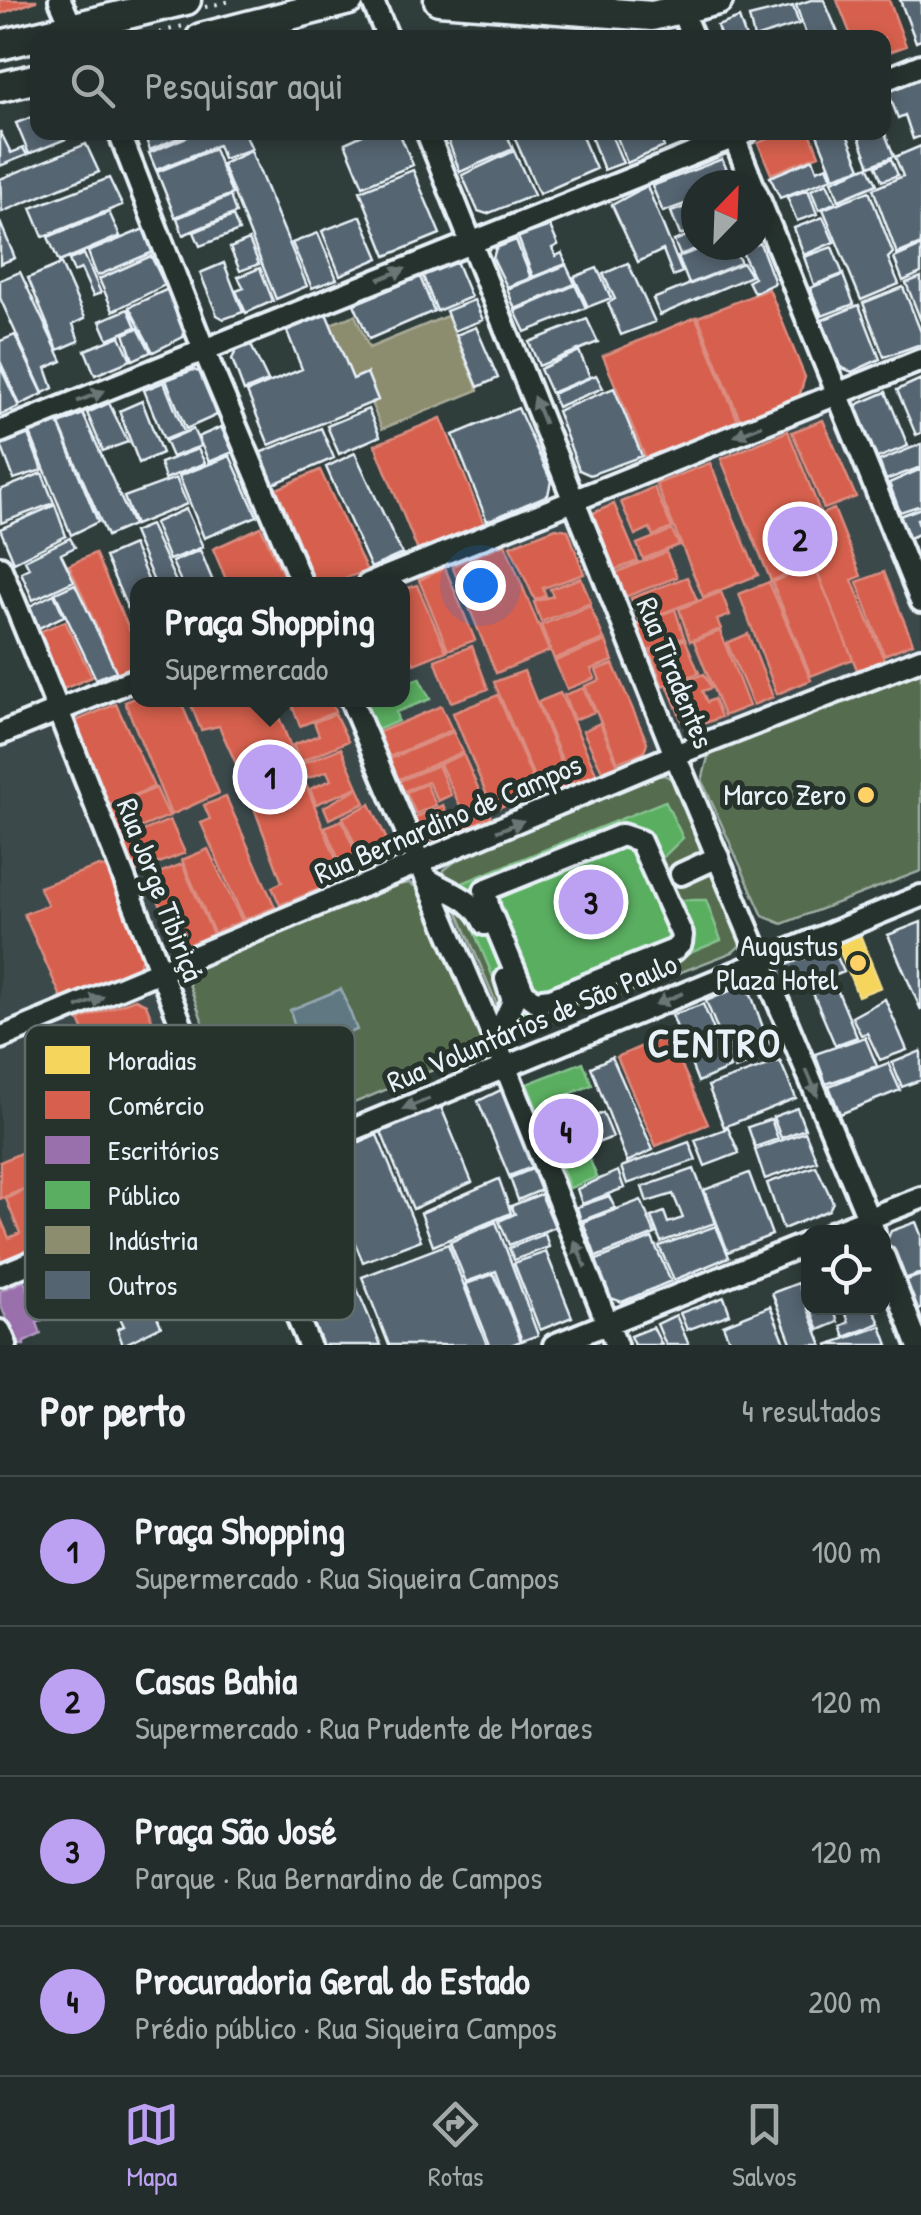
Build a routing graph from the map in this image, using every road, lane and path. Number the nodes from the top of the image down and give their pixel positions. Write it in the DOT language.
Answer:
graph roads {
  1 [pos="60,0"];
  2 [pos="186,0"];
  3 [pos="349,0"];
  4 [pos="372,0"];
  5 [pos="439,0"];
  6 [pos="718,0"];
  7 [pos="679,5"];
  8 [pos="73,30"];
  9 [pos="84,30"];
  10 [pos="231,30"];
  11 [pos="385,30"];
  12 [pos="690,30"];
  13 [pos="30,40"];
  14 [pos="0,45"];
  15 [pos="921,65"];
  16 [pos="891,77"];
  17 [pos="30,80"];
  18 [pos="0,87"];
  19 [pos="122,140"];
  20 [pos="430,140"];
  21 [pos="723,140"];
  22 [pos="740,140"];
  23 [pos="749,170"];
  24 [pos="771,229"];
  25 [pos="472,241"];
  26 [pos="204,350"];
  27 [pos="921,360"];
  28 [pos="838,394"];
  29 [pos="0,432"];
  30 [pos="575,500"];
  31 [pos="0,568"];
  32 [pos="299,577"];
  33 [pos="385,577"];
  34 [pos="921,601"];
  35 [pos="921,658"];
  36 [pos="130,681"];
  37 [pos="354,707"];
  38 [pos="59,710"];
  39 [pos="0,734"];
  40 [pos="675,755"];
  41 [pos="718,857"];
  42 [pos="423,871"];
  43 [pos="681,874"];
  44 [pos="921,896"];
  45 [pos="506,948"];
  46 [pos="762,960"];
  47 [pos="160,974"];
  48 [pos="32,1025"];
  49 [pos="180,1025"];
  50 [pos="25,1028"];
  51 [pos="0,1038"];
  52 [pos="497,1046"];
  53 [pos="506,1067"];
  54 [pos="355,1129"];
  55 [pos="921,1198"];
  56 [pos="871,1225"];
  57 [pos="801,1245"];
  58 [pos="25,1265"];
  59 [pos="891,1274"];
  60 [pos="0,1275"];
  61 [pos="299,1320"];
  62 [pos="608,1324"];
  63 [pos="0,1332"];
  64 [pos="6,1345"];
  65 [pos="309,1345"];
  66 [pos="554,1345"];
  67 [pos="616,1345"];
  68 [pos="918,1345"];
  1 -- 8 [label="street"];
  2 -- 9 [label="main road"];
  3 -- 10 [label="main road"];
  4 -- 11 [label="street"];
  5 -- 7 [label="main road"];
  6 -- 7 [label="main road"];
  7 -- 12 [label="street"];
  13 -- 14 [label="main road"];
  15 -- 16 [label="street"];
  17 -- 18 [label="main road"];
  19 -- 26 [label="street"];
  20 -- 25 [label="street, Rua Tiradentes"];
  21 -- 25 [label="street"];
  22 -- 23 [label="street"];
  24 -- 28 [label="street"];
  26 -- 25 [label="street, one-way"];
  30 -- 25 [label="street, Rua Tiradentes, one-way"];
  29 -- 26 [label="street, one-way"];
  26 -- 32 [label="street"];
  27 -- 28 [label="street"];
  28 -- 30 [label="street, one-way"];
  28 -- 34 [label="street"];
  30 -- 33 [label="street"];
  30 -- 40 [label="street, Rua Tiradentes"];
  31 -- 38 [label="street, Rua Jorge Tibiriçá"];
  35 -- 40 [label="street, Rua Bernardino de Campos"];
  36 -- 38 [label="street"];
  37 -- 42 [label="street"];
  38 -- 39 [label="street"];
  38 -- 47 [label="street, Rua Jorge Tibiriçá"];
  40 -- 41 [label="street, Rua Tiradentes"];
  42 -- 40 [label="street, Rua Bernardino de Campos, one-way"];
  41 -- 43 [label="street"];
  41 -- 46 [label="street, Rua Tiradentes"];
  42 -- 45 [label="street"];
  42 -- 47 [label="street, Rua Bernardino de Campos"];
  42 -- 52 [label="street"];
  44 -- 46 [label="street, Rua Voluntários de São Paulo"];
  45 -- 45 [label="street"];
  45 -- 52 [label="street"];
  46 -- 53 [label="street, Rua Voluntários de São Paulo, one-way"];
  46 -- 56 [label="street, Rua Tiradentes, one-way"];
  48 -- 47 [label="street, Rua Bernardino de Campos, one-way"];
  47 -- 49 [label="street, Rua Jorge Tibiriçá"];
  51 -- 50 [label="street, Rua Bernardino de Campos, one-way"];
  52 -- 53 [label="street"];
  53 -- 54 [label="street, Rua Voluntários de São Paulo, one-way"];
  62 -- 53 [label="street, one-way"];
  55 -- 56 [label="street"];
  57 -- 62 [label="street"];
  58 -- 60 [label="street, Rua Voluntários de São Paulo"];
  59 -- 68 [label="street"];
  61 -- 65 [label="street, Rua Jorge Tibiriçá"];
  62 -- 66 [label="street"];
  62 -- 67 [label="street"];
  63 -- 64 [label="street"];
}
